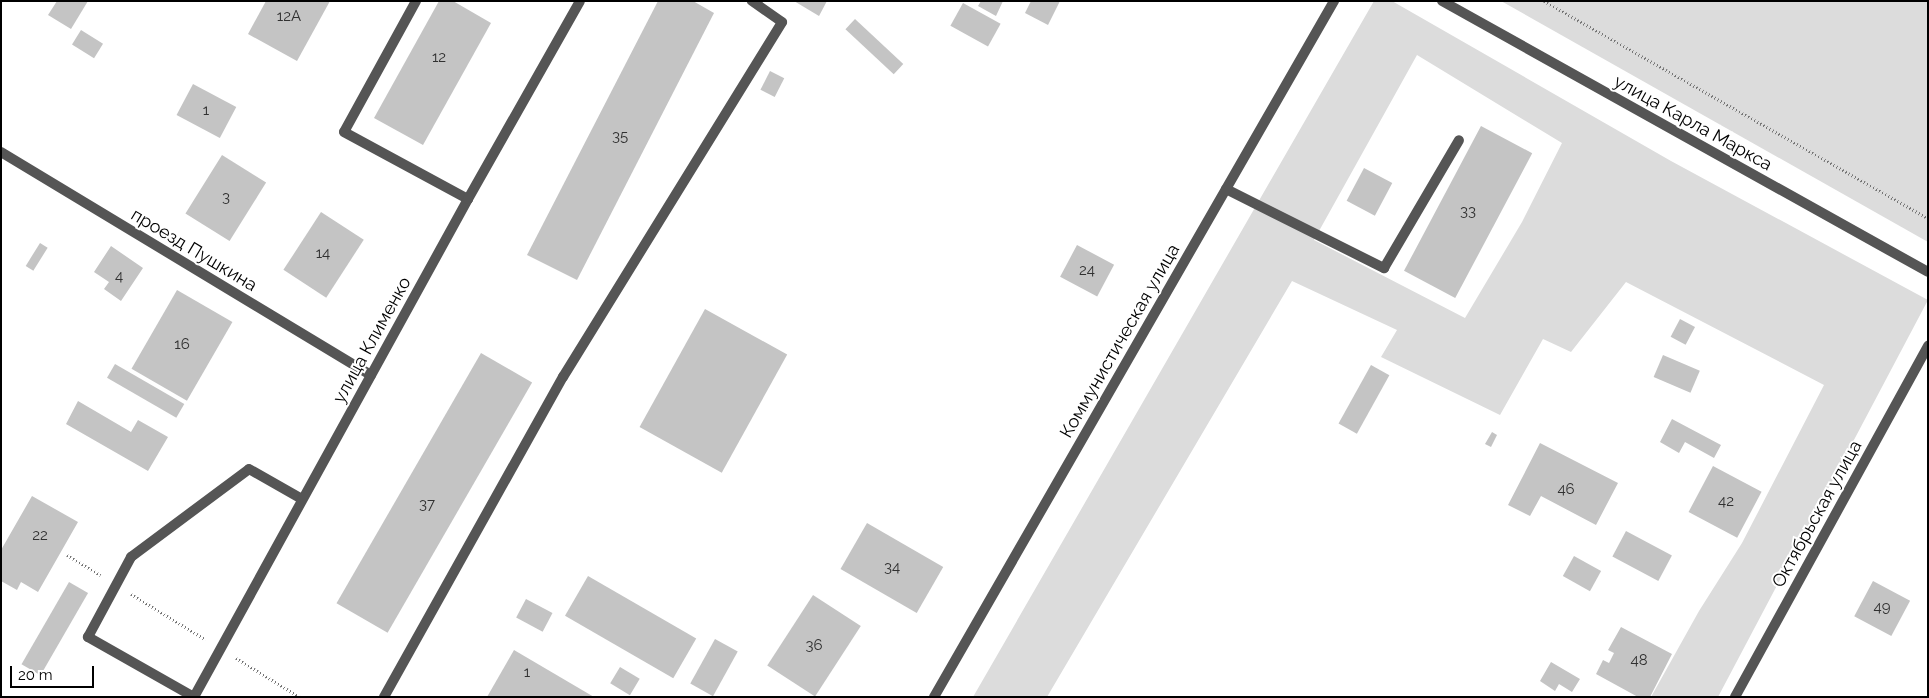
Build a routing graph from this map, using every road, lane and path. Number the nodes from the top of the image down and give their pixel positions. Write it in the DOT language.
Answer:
graph roads {
  1 [pos="416,1"];
  2 [pos="580,1"];
  3 [pos="752,1"];
  4 [pos="1334,1"];
  5 [pos="1442,1"];
  6 [pos="1544,1"];
  7 [pos="1458,140"];
  8 [pos="1,152"];
  9 [pos="1226,189"];
  10 [pos="468,199"];
  11 [pos="1928,218"];
  12 [pos="1928,272"];
  13 [pos="1928,346"];
  14 [pos="371,375"];
  15 [pos="302,499"];
  16 [pos="67,555"];
  17 [pos="116,585"];
  18 [pos="221,648"];
  19 [pos="194,697"];
  20 [pos="300,697"];
  21 [pos="384,697"];
  22 [pos="934,697"];
  23 [pos="1734,697"];
  1 -- 10 [label="street"];
  2 -- 10 [label="street, улица Клименко"];
  3 -- 21 [label="street"];
  4 -- 9 [label="street, Коммунистическая улица"];
  5 -- 12 [label="street, улица Карла Маркса"];
  6 -- 11 [label="path"];
  7 -- 9 [label="street"];
  8 -- 14 [label="street, проезд Пушкина"];
  9 -- 22 [label="street, Коммунистическая улица"];
  10 -- 14 [label="street, улица Клименко"];
  13 -- 23 [label="street, Октябрьская улица"];
  14 -- 15 [label="street, улица Клименко"];
  15 -- 17 [label="street"];
  15 -- 18 [label="street, улица Клименко"];
  16 -- 17 [label="path"];
  17 -- 18 [label="path"];
  17 -- 19 [label="street"];
  18 -- 19 [label="street, улица Клименко"];
  18 -- 20 [label="path"];
}
